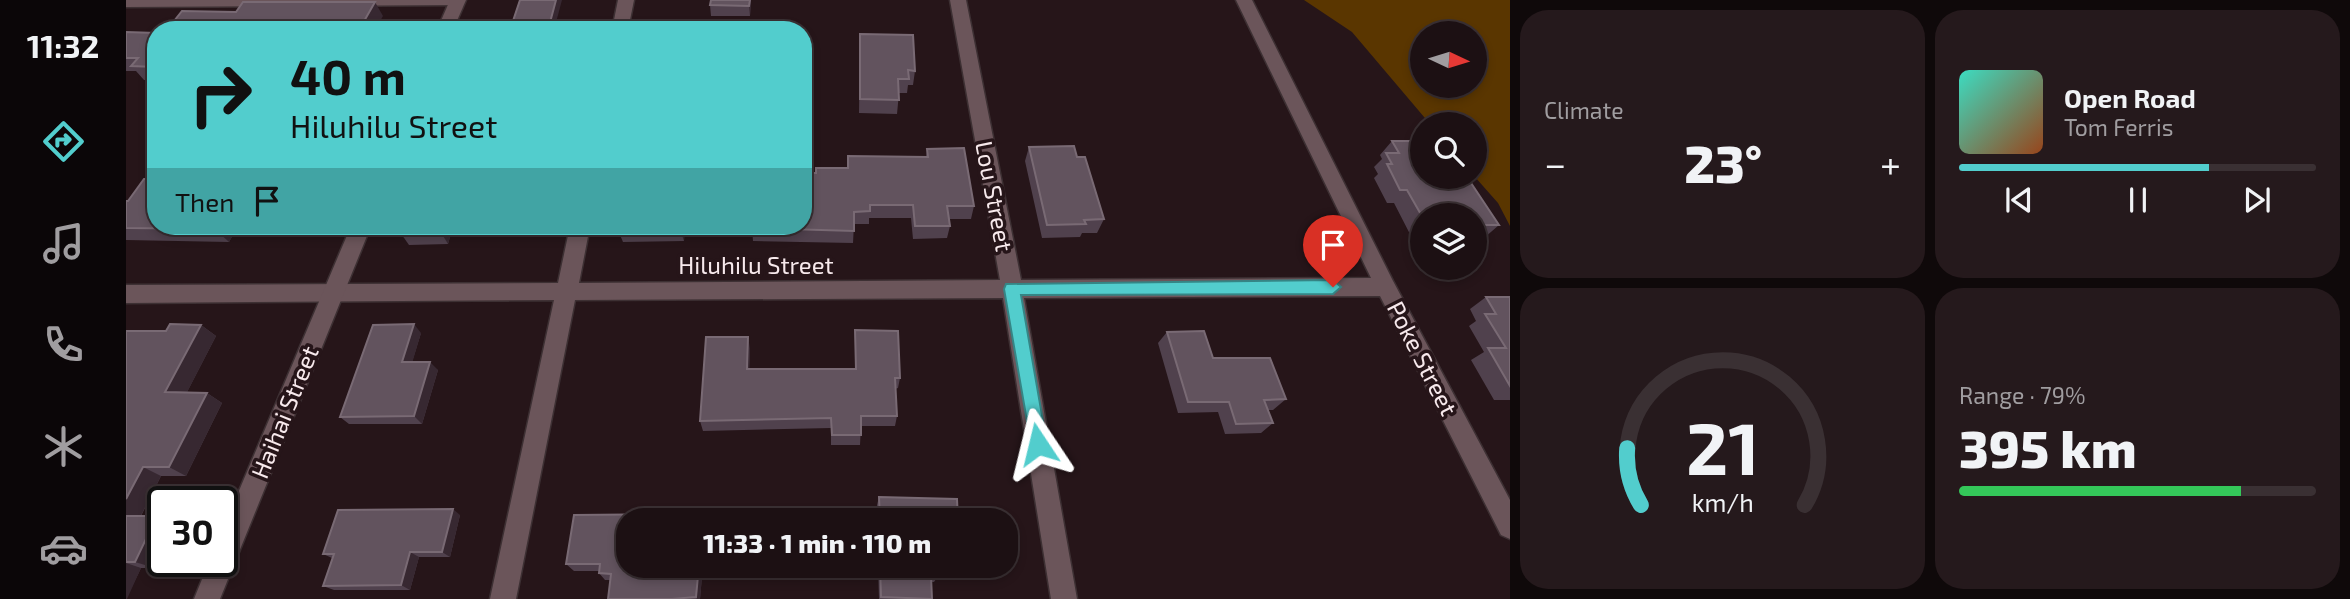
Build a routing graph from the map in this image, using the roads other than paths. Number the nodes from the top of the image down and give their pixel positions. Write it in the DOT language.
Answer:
graph roads {
  1 [pos="458,0"];
  2 [pos="626,0"];
  3 [pos="958,0"];
  4 [pos="1244,0"];
  5 [pos="126,2"];
  6 [pos="449,21"];
  7 [pos="622,21"];
  8 [pos="357,235"];
  9 [pos="578,235"];
  10 [pos="1386,287"];
  11 [pos="1012,289"];
  12 [pos="567,291"];
  13 [pos="126,293"];
  14 [pos="332,293"];
  15 [pos="1510,526"];
  16 [pos="207,599"];
  17 [pos="503,599"];
  18 [pos="1064,599"];
  1 -- 5 [label="street"];
  1 -- 6 [label="street"];
  2 -- 7 [label="street"];
  3 -- 11 [label="street, Lou Street"];
  4 -- 10 [label="street, Poke Street"];
  8 -- 14 [label="street, Haihai Street"];
  9 -- 12 [label="street"];
  10 -- 11 [label="street, Hiluhilu Street"];
  10 -- 15 [label="street, Poke Street"];
  11 -- 12 [label="street, Hiluhilu Street"];
  11 -- 18 [label="street, Lou Street"];
  12 -- 14 [label="street, Hiluhilu Street"];
  12 -- 17 [label="street"];
  13 -- 14 [label="street, Hiluhilu Street"];
  14 -- 16 [label="street, Haihai Street"];
}
